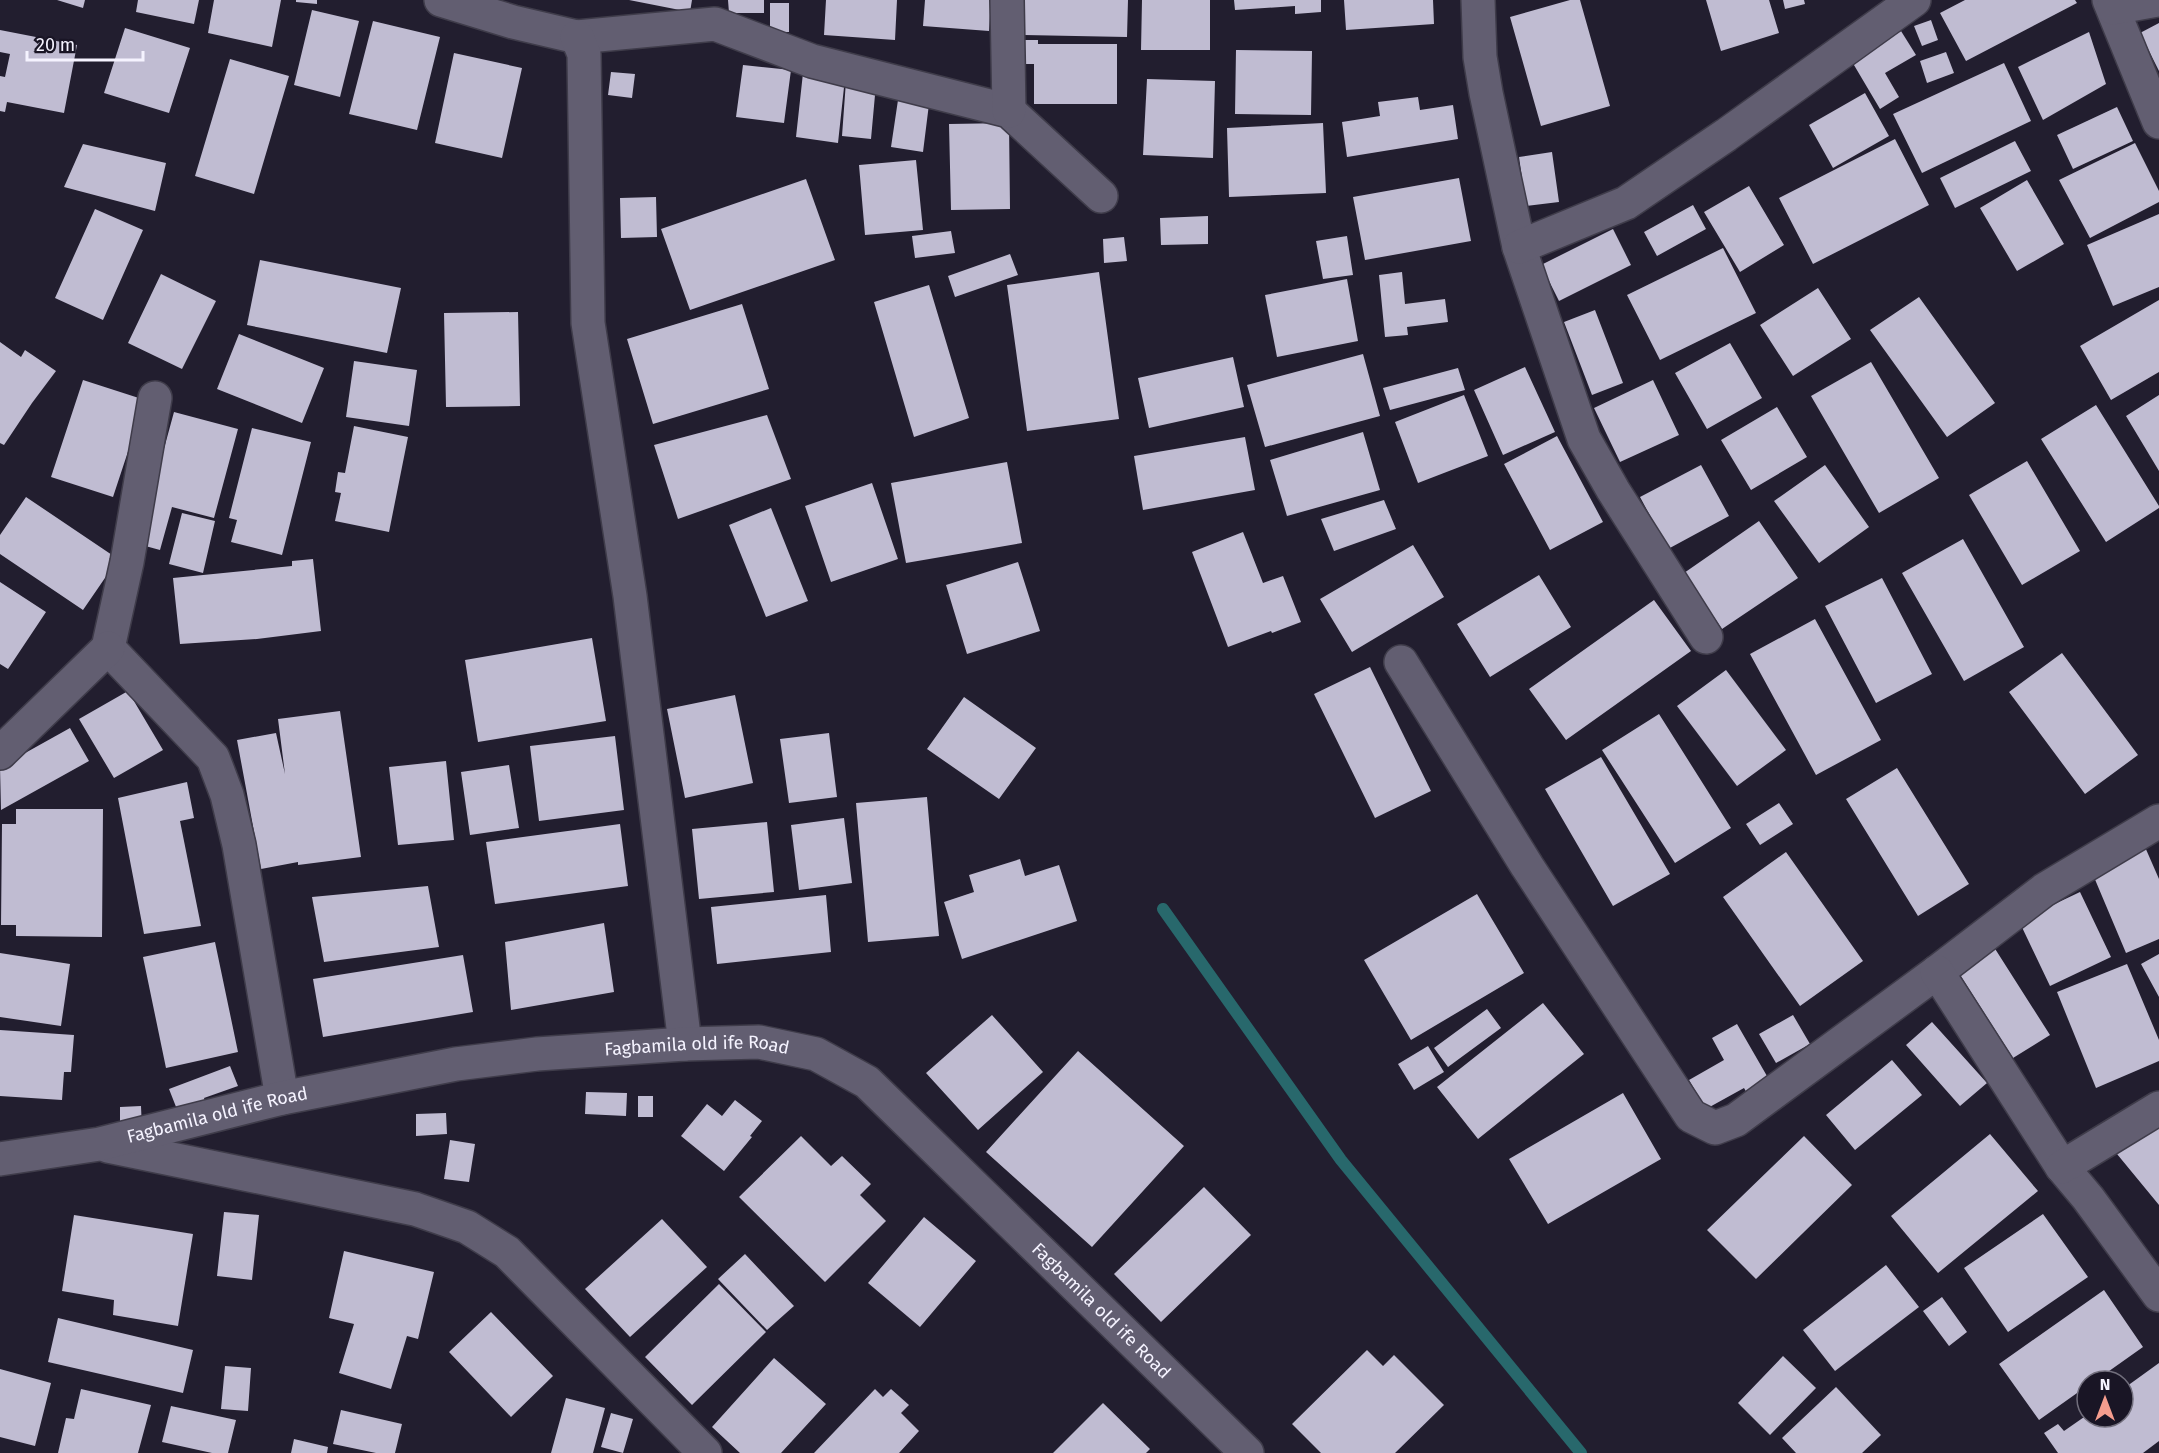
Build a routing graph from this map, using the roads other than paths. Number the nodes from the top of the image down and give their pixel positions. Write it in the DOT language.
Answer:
graph roads {
  1 [pos="441,0"];
  2 [pos="1007,0"];
  3 [pos="1478,0"];
  4 [pos="1914,0"];
  5 [pos="2158,0"];
  6 [pos="2111,4"];
  7 [pos="577,36"];
  8 [pos="1009,111"];
  9 [pos="2159,122"];
  10 [pos="1101,196"];
  11 [pos="1519,247"];
  12 [pos="155,398"];
  13 [pos="1706,636"];
  14 [pos="108,648"];
  15 [pos="1401,662"];
  16 [pos="0,753"];
  17 [pos="2159,821"];
  18 [pos="1937,972"];
  19 [pos="685,1044"];
  20 [pos="282,1098"];
  21 [pos="2159,1108"];
  22 [pos="100,1144"];
  23 [pos="0,1159"];
  24 [pos="2062,1167"];
  25 [pos="2159,1295"];
  26 [pos="705,1453"];
  27 [pos="1247,1453"];
  1 -- 7 [label="street"];
  2 -- 8 [label="street"];
  3 -- 11 [label="street"];
  4 -- 11 [label="street"];
  5 -- 6 [label="street"];
  6 -- 9 [label="street"];
  7 -- 8 [label="street"];
  7 -- 19 [label="street"];
  8 -- 10 [label="street"];
  11 -- 13 [label="street"];
  12 -- 14 [label="street"];
  14 -- 16 [label="street"];
  14 -- 20 [label="street"];
  15 -- 18 [label="street"];
  17 -- 18 [label="street"];
  18 -- 24 [label="street"];
  19 -- 20 [label="street, Fagbamila old ife Road"];
  19 -- 27 [label="street, Fagbamila old ife Road"];
  20 -- 22 [label="street, Fagbamila old ife Road"];
  21 -- 24 [label="street"];
  22 -- 23 [label="street, Fagbamila old ife Road"];
  22 -- 26 [label="street"];
  24 -- 25 [label="street"];
}
